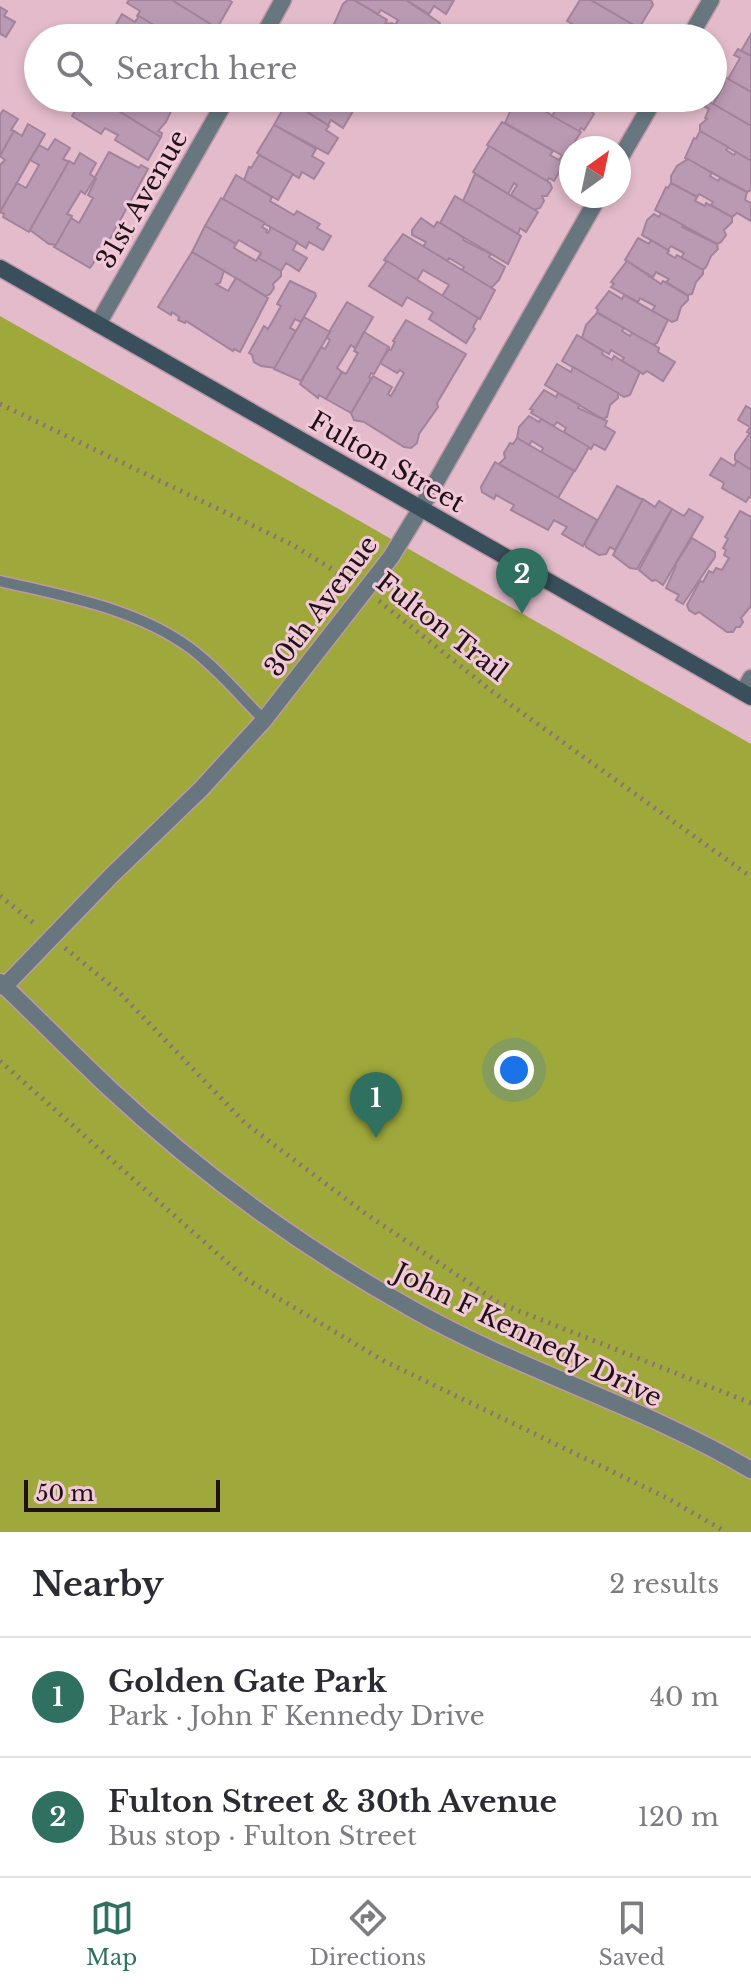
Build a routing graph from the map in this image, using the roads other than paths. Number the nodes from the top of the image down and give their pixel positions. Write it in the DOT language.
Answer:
graph roads {
  1 [pos="283,0"];
  2 [pos="711,0"];
  3 [pos="270,24"];
  4 [pos="697,24"];
  5 [pos="219,112"];
  6 [pos="647,112"];
  7 [pos="631,139"];
  8 [pos="592,208"];
  9 [pos="0,268"];
  10 [pos="98,324"];
  11 [pos="421,508"];
  12 [pos="0,581"];
  13 [pos="748,689"];
  14 [pos="264,720"];
  15 [pos="2,984"];
  16 [pos="751,1470"];
  1 -- 3 [label="street"];
  2 -- 4 [label="street"];
  5 -- 10 [label="street, 31st Avenue"];
  6 -- 7 [label="street"];
  8 -- 11 [label="street, 30th Avenue"];
  9 -- 10 [label="main road, Fulton Street"];
  10 -- 11 [label="main road, Fulton Street"];
  11 -- 13 [label="main road, Fulton Street"];
  11 -- 14 [label="street, 30th Avenue"];
  12 -- 14 [label="lane"];
  14 -- 15 [label="street, 30th Avenue"];
  15 -- 16 [label="street, John F Kennedy Drive"];
}
